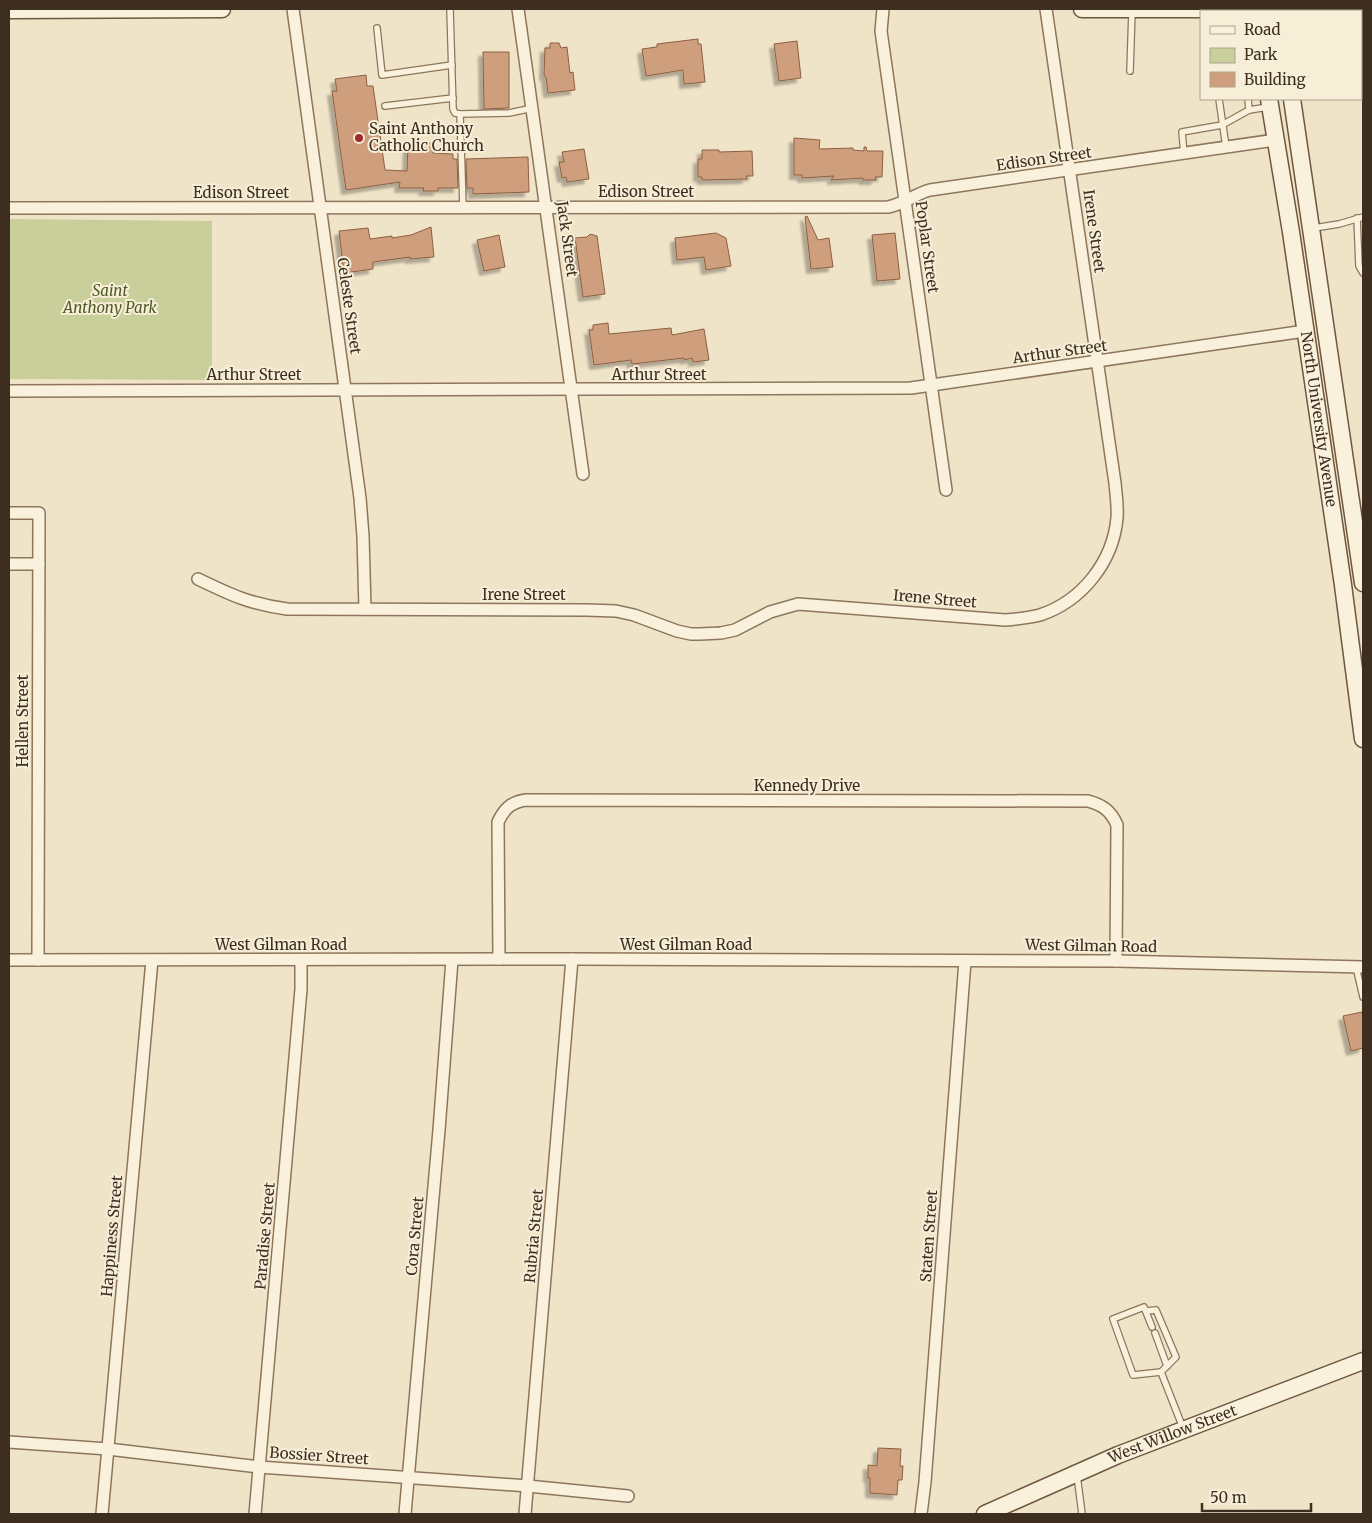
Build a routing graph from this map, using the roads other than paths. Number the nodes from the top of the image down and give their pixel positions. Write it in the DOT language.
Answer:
graph roads {
  1 [pos="222,9"];
  2 [pos="293,9"];
  3 [pos="450,9"];
  4 [pos="518,9"];
  5 [pos="883,9"];
  6 [pos="1046,9"];
  7 [pos="1082,9"];
  8 [pos="1132,9"];
  9 [pos="1243,9"];
  10 [pos="9,10"];
  11 [pos="1215,10"];
  12 [pos="376,28"];
  13 [pos="452,65"];
  14 [pos="1130,71"];
  15 [pos="453,98"];
  16 [pos="1219,100"];
  17 [pos="1248,100"];
  18 [pos="1292,100"];
  19 [pos="1270,103"];
  20 [pos="385,106"];
  21 [pos="532,108"];
  22 [pos="1249,110"];
  23 [pos="460,114"];
  24 [pos="1222,126"];
  25 [pos="1275,140"];
  26 [pos="1226,147"];
  27 [pos="1184,154"];
  28 [pos="1070,170"];
  29 [pos="906,201"];
  30 [pos="547,207"];
  31 [pos="9,208"];
  32 [pos="320,208"];
  33 [pos="463,208"];
  34 [pos="1360,218"];
  35 [pos="1312,228"];
  36 [pos="1363,273"];
  37 [pos="1305,331"];
  38 [pos="1098,362"];
  39 [pos="932,385"];
  40 [pos="572,389"];
  41 [pos="346,390"];
  42 [pos="9,391"];
  43 [pos="584,474"];
  44 [pos="946,490"];
  45 [pos="9,513"];
  46 [pos="9,564"];
  47 [pos="39,564"];
  48 [pos="198,578"];
  49 [pos="1363,582"];
  50 [pos="365,609"];
  51 [pos="1363,739"];
  52 [pos="499,959"];
  53 [pos="572,959"];
  54 [pos="9,960"];
  55 [pos="38,960"];
  56 [pos="152,960"];
  57 [pos="301,960"];
  58 [pos="452,960"];
  59 [pos="965,961"];
  60 [pos="1116,961"];
  61 [pos="1360,967"];
  62 [pos="1363,996"];
  63 [pos="1145,1309"];
  64 [pos="1363,1361"];
  65 [pos="1167,1366"];
  66 [pos="1161,1372"];
  67 [pos="1184,1430"];
  68 [pos="9,1442"];
  69 [pos="108,1449"];
  70 [pos="259,1467"];
  71 [pos="1077,1473"];
  72 [pos="409,1478"];
  73 [pos="528,1486"];
  74 [pos="628,1496"];
  75 [pos="102,1514"];
  76 [pos="255,1514"];
  77 [pos="406,1514"];
  78 [pos="525,1514"];
  79 [pos="921,1514"];
  80 [pos="985,1514"];
  81 [pos="1082,1514"];
  1 -- 10 [label="main road"];
  2 -- 32 [label="street, Celeste Street"];
  3 -- 13 [label="lane"];
  4 -- 21 [label="street, Jack Street"];
  5 -- 29 [label="street, Poplar Street"];
  6 -- 28 [label="street, Irene Street"];
  7 -- 8 [label="main road"];
  8 -- 11 [label="main road"];
  8 -- 14 [label="lane"];
  9 -- 11 [label="main road"];
  12 -- 13 [label="lane"];
  13 -- 15 [label="lane"];
  15 -- 20 [label="lane"];
  15 -- 23 [label="lane"];
  16 -- 24 [label="lane"];
  17 -- 22 [label="lane"];
  18 -- 35 [label="main road, North University Avenue"];
  19 -- 22 [label="lane"];
  19 -- 25 [label="main road, North University Avenue"];
  21 -- 23 [label="lane"];
  21 -- 30 [label="street, Jack Street"];
  22 -- 24 [label="lane"];
  23 -- 33 [label="lane"];
  24 -- 26 [label="lane"];
  24 -- 27 [label="lane"];
  25 -- 26 [label="street, Edison Street"];
  25 -- 37 [label="main road, North University Avenue"];
  26 -- 27 [label="street, Edison Street"];
  27 -- 28 [label="street, Edison Street"];
  28 -- 29 [label="street, Edison Street"];
  28 -- 38 [label="street, Irene Street"];
  29 -- 30 [label="street, Edison Street"];
  29 -- 39 [label="street, Poplar Street"];
  30 -- 33 [label="street, Edison Street"];
  30 -- 40 [label="street, Jack Street"];
  31 -- 32 [label="street, Edison Street"];
  32 -- 33 [label="street, Edison Street"];
  32 -- 41 [label="street, Celeste Street"];
  34 -- 35 [label="lane"];
  34 -- 36 [label="lane"];
  35 -- 49 [label="main road, North University Avenue"];
  37 -- 38 [label="street, Arthur Street"];
  37 -- 51 [label="main road, North University Avenue"];
  38 -- 39 [label="street, Arthur Street"];
  38 -- 50 [label="street, Irene Street"];
  39 -- 40 [label="street, Arthur Street"];
  39 -- 44 [label="street, Poplar Street"];
  40 -- 41 [label="street, Arthur Street"];
  40 -- 43 [label="street, Jack Street"];
  41 -- 42 [label="street, Arthur Street"];
  41 -- 50 [label="street, Celeste Street"];
  45 -- 47 [label="street, Hellen Street"];
  46 -- 47 [label="street"];
  47 -- 55 [label="street, Hellen Street"];
  48 -- 50 [label="street, Irene Street"];
  52 -- 53 [label="street, West Gilman Road"];
  52 -- 58 [label="street, West Gilman Road"];
  52 -- 60 [label="street, Kennedy Drive"];
  53 -- 59 [label="street, West Gilman Road"];
  53 -- 73 [label="street, Rubria Street"];
  54 -- 55 [label="street, West Gilman Road"];
  55 -- 56 [label="street, West Gilman Road"];
  56 -- 57 [label="street, West Gilman Road"];
  56 -- 69 [label="street, Happiness Street"];
  57 -- 58 [label="street, West Gilman Road"];
  57 -- 70 [label="street, Paradise Street"];
  58 -- 72 [label="street, Cora Street"];
  59 -- 60 [label="street, West Gilman Road"];
  59 -- 79 [label="street, Staten Street"];
  60 -- 61 [label="street, West Gilman Road"];
  61 -- 62 [label="lane"];
  63 -- 65 [label="lane"];
  63 -- 65 [label="lane"];
  63 -- 66 [label="lane"];
  64 -- 67 [label="main road, West Willow Street"];
  65 -- 66 [label="lane"];
  66 -- 67 [label="lane"];
  67 -- 71 [label="main road, West Willow Street"];
  68 -- 69 [label="street, Bossier Street"];
  69 -- 70 [label="street, Bossier Street"];
  69 -- 75 [label="street, Happiness Street"];
  70 -- 72 [label="street, Bossier Street"];
  70 -- 76 [label="street, Paradise Street"];
  71 -- 80 [label="main road, West Willow Street"];
  71 -- 81 [label="lane"];
  72 -- 73 [label="street, Bossier Street"];
  72 -- 77 [label="street, Cora Street"];
  73 -- 74 [label="street, Bossier Street"];
  73 -- 78 [label="street, Rubria Street"];
}
